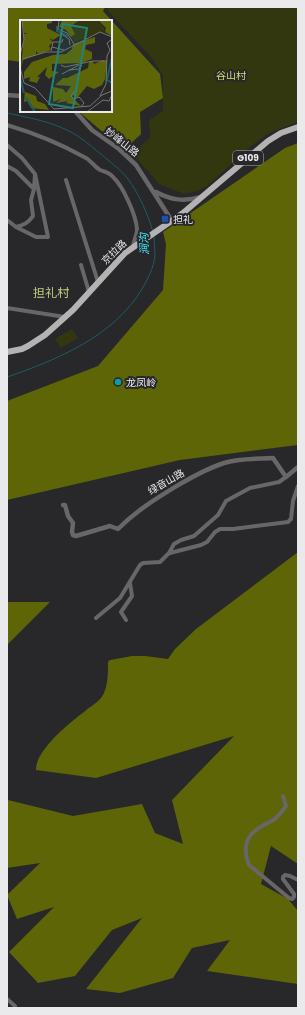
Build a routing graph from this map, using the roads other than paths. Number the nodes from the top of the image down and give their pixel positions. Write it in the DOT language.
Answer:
graph roads {
  1 [pos="7,95"];
  2 [pos="20,96"];
  3 [pos="76,112"];
  4 [pos="7,125"];
  5 [pos="298,127"];
  6 [pos="7,145"];
  7 [pos="7,166"];
  8 [pos="35,174"];
  9 [pos="66,180"];
  10 [pos="34,189"];
  11 [pos="154,192"];
  12 [pos="202,197"];
  13 [pos="7,220"];
  14 [pos="171,222"];
  15 [pos="16,227"];
  16 [pos="133,246"];
  17 [pos="81,265"];
  18 [pos="98,282"];
  19 [pos="89,292"];
  20 [pos="7,308"];
  21 [pos="66,318"];
  22 [pos="7,352"];
  23 [pos="298,467"];
  24 [pos="286,477"];
  25 [pos="298,486"];
  26 [pos="63,505"];
  27 [pos="169,553"];
  28 [pos="129,582"];
  29 [pos="96,618"];
  30 [pos="126,620"];
  31 [pos="283,796"];
  32 [pos="298,880"];
  33 [pos="7,999"];
  34 [pos="15,1006"];
  1 -- 2 [label="street"];
  3 -- 11 [label="street, 妙峰山路"];
  4 -- 16 [label="street"];
  5 -- 12 [label="highway, 京拉路 / G109"];
  6 -- 8 [label="street"];
  7 -- 10 [label="street"];
  8 -- 10 [label="street"];
  8 -- 15 [label="street"];
  9 -- 18 [label="street"];
  10 -- 15 [label="street"];
  11 -- 12 [label="street"];
  11 -- 14 [label="street, 妙峰山路"];
  12 -- 14 [label="highway, 京拉路 / G109"];
  13 -- 15 [label="street"];
  14 -- 16 [label="highway, 京拉路 / G109"];
  16 -- 18 [label="highway, 京拉路 / G109"];
  17 -- 19 [label="street"];
  18 -- 19 [label="highway, 京拉路 / G109"];
  19 -- 21 [label="highway, 京拉路 / G109"];
  20 -- 21 [label="street"];
  21 -- 22 [label="highway, 京拉路 / G109"];
  23 -- 24 [label="street"];
  24 -- 26 [label="street, 绿音山路"];
  24 -- 27 [label="street"];
  25 -- 27 [label="street"];
  27 -- 28 [label="street"];
  28 -- 29 [label="street"];
  28 -- 30 [label="street"];
  31 -- 32 [label="street"];
  33 -- 34 [label="street"];
}
